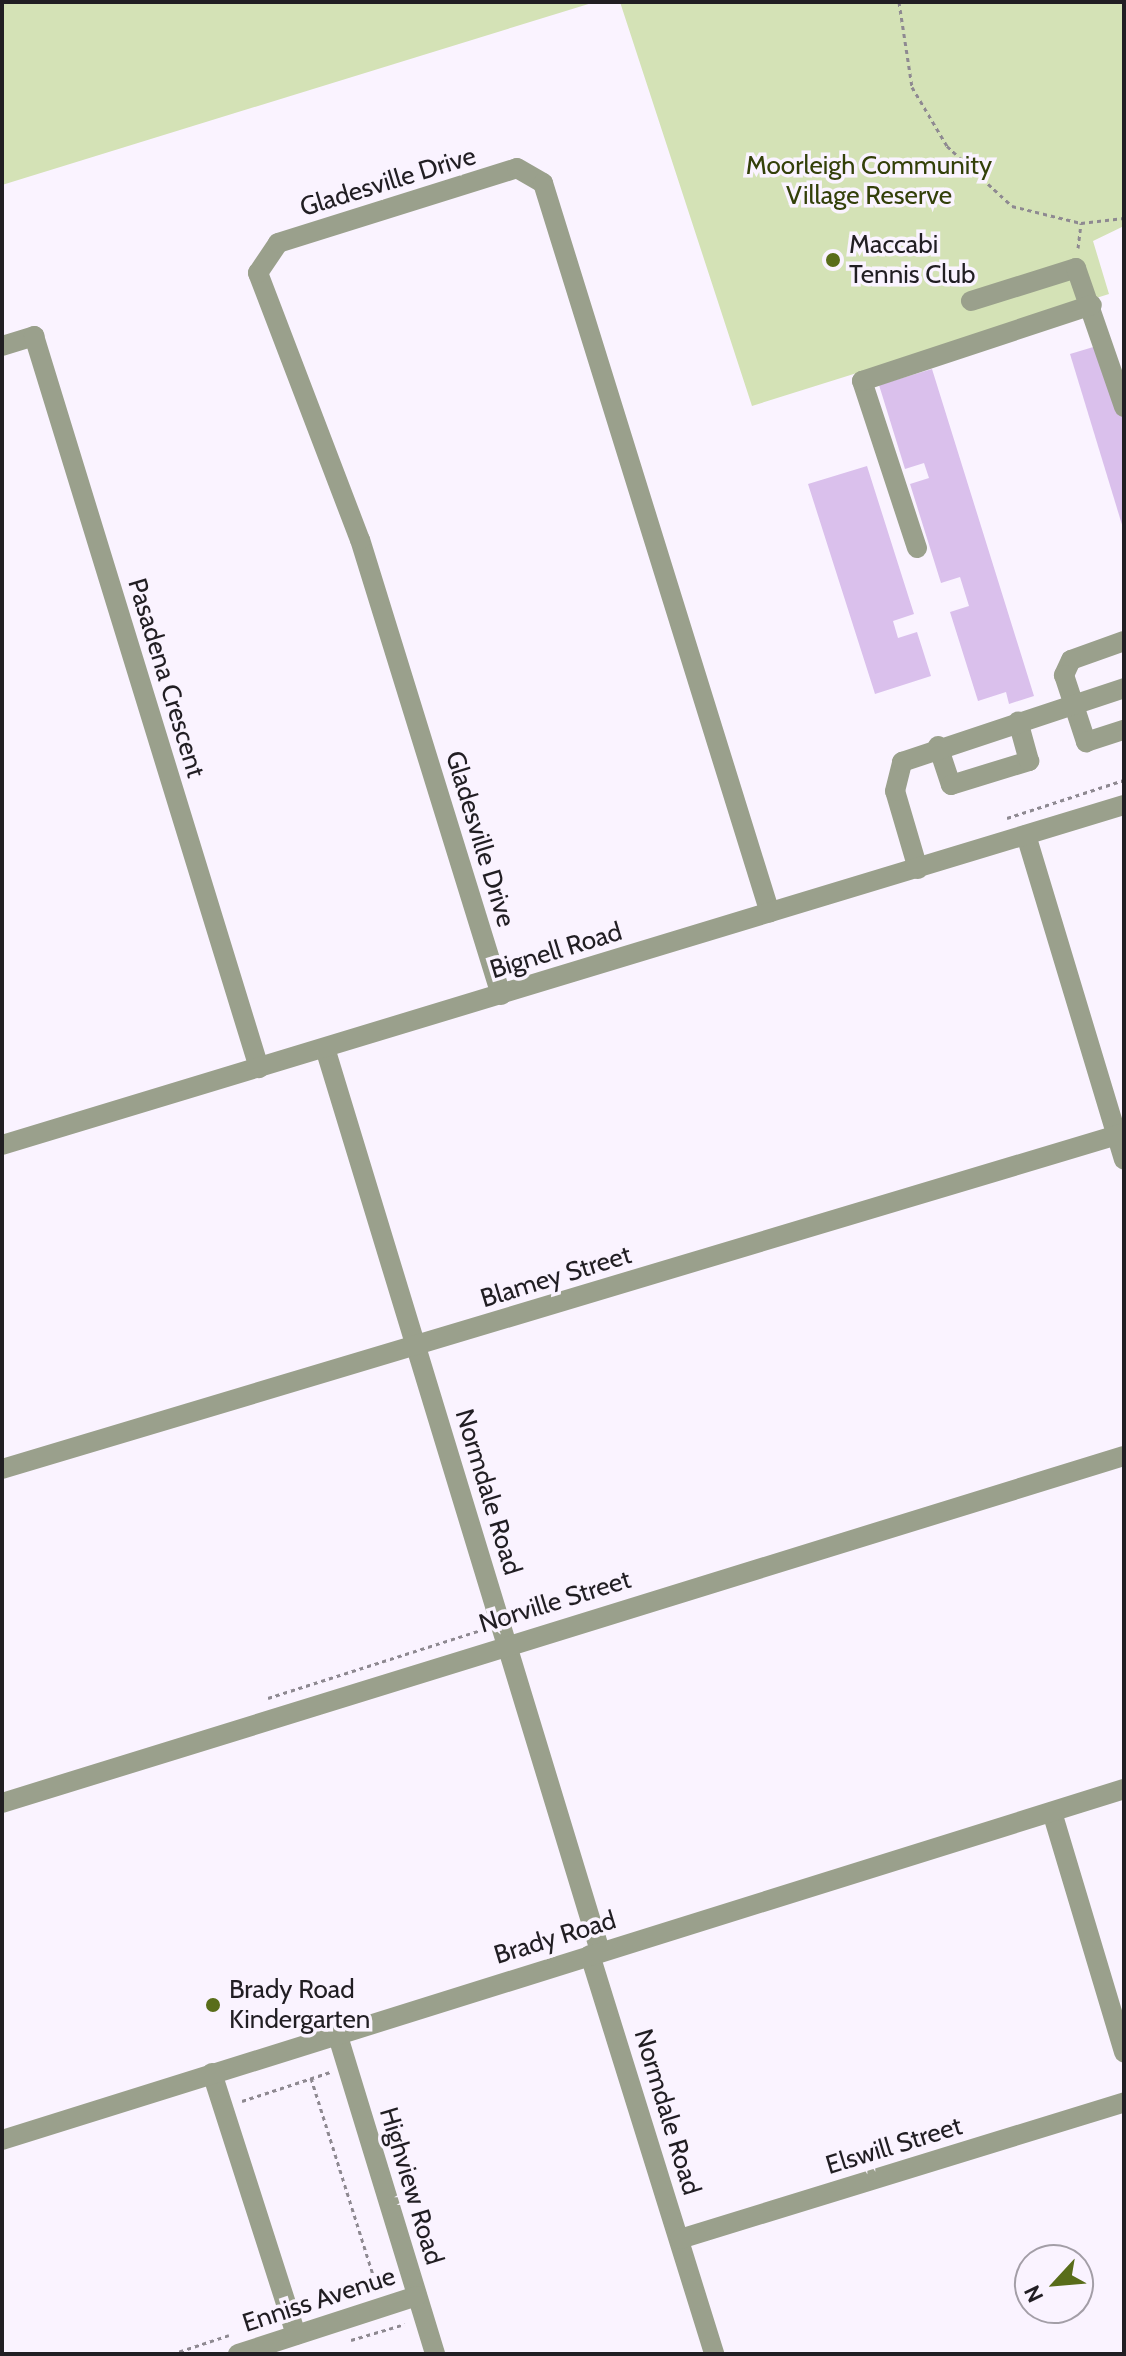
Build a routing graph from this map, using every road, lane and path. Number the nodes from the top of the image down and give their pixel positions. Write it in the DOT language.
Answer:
graph roads {
  1 [pos="899,2"];
  2 [pos="1124,218"];
  3 [pos="1081,223"];
  4 [pos="1076,268"];
  5 [pos="971,301"];
  6 [pos="1092,305"];
  7 [pos="2,346"];
  8 [pos="1124,407"];
  9 [pos="917,548"];
  10 [pos="1124,641"];
  11 [pos="1124,688"];
  12 [pos="1074,704"];
  13 [pos="1018,721"];
  14 [pos="1124,730"];
  15 [pos="938,746"];
  16 [pos="1124,805"];
  17 [pos="1026,835"];
  18 [pos="918,869"];
  19 [pos="770,913"];
  20 [pos="501,995"];
  21 [pos="325,1048"];
  22 [pos="259,1068"];
  23 [pos="1120,1134"];
  24 [pos="2,1145"];
  25 [pos="1124,1160"];
  26 [pos="417,1346"];
  27 [pos="1124,1456"];
  28 [pos="2,1469"];
  29 [pos="507,1643"];
  30 [pos="1124,1789"];
  31 [pos="2,1803"];
  32 [pos="1052,1812"];
  33 [pos="595,1953"];
  34 [pos="337,2033"];
  35 [pos="1124,2052"];
  36 [pos="212,2073"];
  37 [pos="311,2078"];
  38 [pos="1124,2102"];
  39 [pos="2,2140"];
  40 [pos="680,2239"];
  41 [pos="362,2292"];
  42 [pos="417,2296"];
  43 [pos="245,2330"];
  44 [pos="408,2333"];
  45 [pos="296,2335"];
  46 [pos="335,2345"];
  47 [pos="172,2354"];
  48 [pos="238,2354"];
  49 [pos="435,2354"];
  50 [pos="714,2354"];
  1 -- 3 [label="path"];
  2 -- 3 [label="path"];
  3 -- 4 [label="path"];
  4 -- 5 [label="street"];
  4 -- 6 [label="street"];
  6 -- 8 [label="street"];
  6 -- 9 [label="street"];
  7 -- 22 [label="street, Pasadena Crescent"];
  10 -- 12 [label="street"];
  11 -- 12 [label="street"];
  12 -- 13 [label="street"];
  12 -- 14 [label="street"];
  13 -- 15 [label="street"];
  13 -- 15 [label="street"];
  15 -- 18 [label="street"];
  16 -- 17 [label="street, Bignell Road"];
  17 -- 18 [label="street, Bignell Road"];
  17 -- 23 [label="street"];
  18 -- 19 [label="street, Bignell Road"];
  19 -- 20 [label="street, Bignell Road"];
  19 -- 20 [label="street, Gladesville Drive"];
  20 -- 21 [label="street, Bignell Road"];
  21 -- 22 [label="street, Bignell Road"];
  21 -- 26 [label="street, Normdale Road"];
  22 -- 24 [label="street, Bignell Road"];
  23 -- 25 [label="street"];
  23 -- 26 [label="street, Blamey Street"];
  26 -- 28 [label="street, Blamey Street"];
  26 -- 29 [label="street, Normdale Road"];
  27 -- 29 [label="street, Norville Street"];
  29 -- 31 [label="street, Norville Street"];
  29 -- 33 [label="street, Normdale Road"];
  30 -- 32 [label="street, Brady Road"];
  32 -- 33 [label="street, Brady Road"];
  32 -- 35 [label="street"];
  33 -- 34 [label="street, Brady Road"];
  33 -- 40 [label="street, Normdale Road"];
  34 -- 36 [label="street, Brady Road"];
  34 -- 42 [label="street, Highview Road"];
  36 -- 39 [label="street, Brady Road"];
  36 -- 45 [label="street"];
  37 -- 41 [label="path"];
  38 -- 40 [label="street, Elswill Street"];
  40 -- 50 [label="street, Normdale Road"];
  42 -- 45 [label="street, Enniss Avenue"];
  42 -- 49 [label="street, Highview Road"];
  43 -- 47 [label="path"];
  44 -- 46 [label="path"];
  45 -- 48 [label="street, Enniss Avenue"];
}
